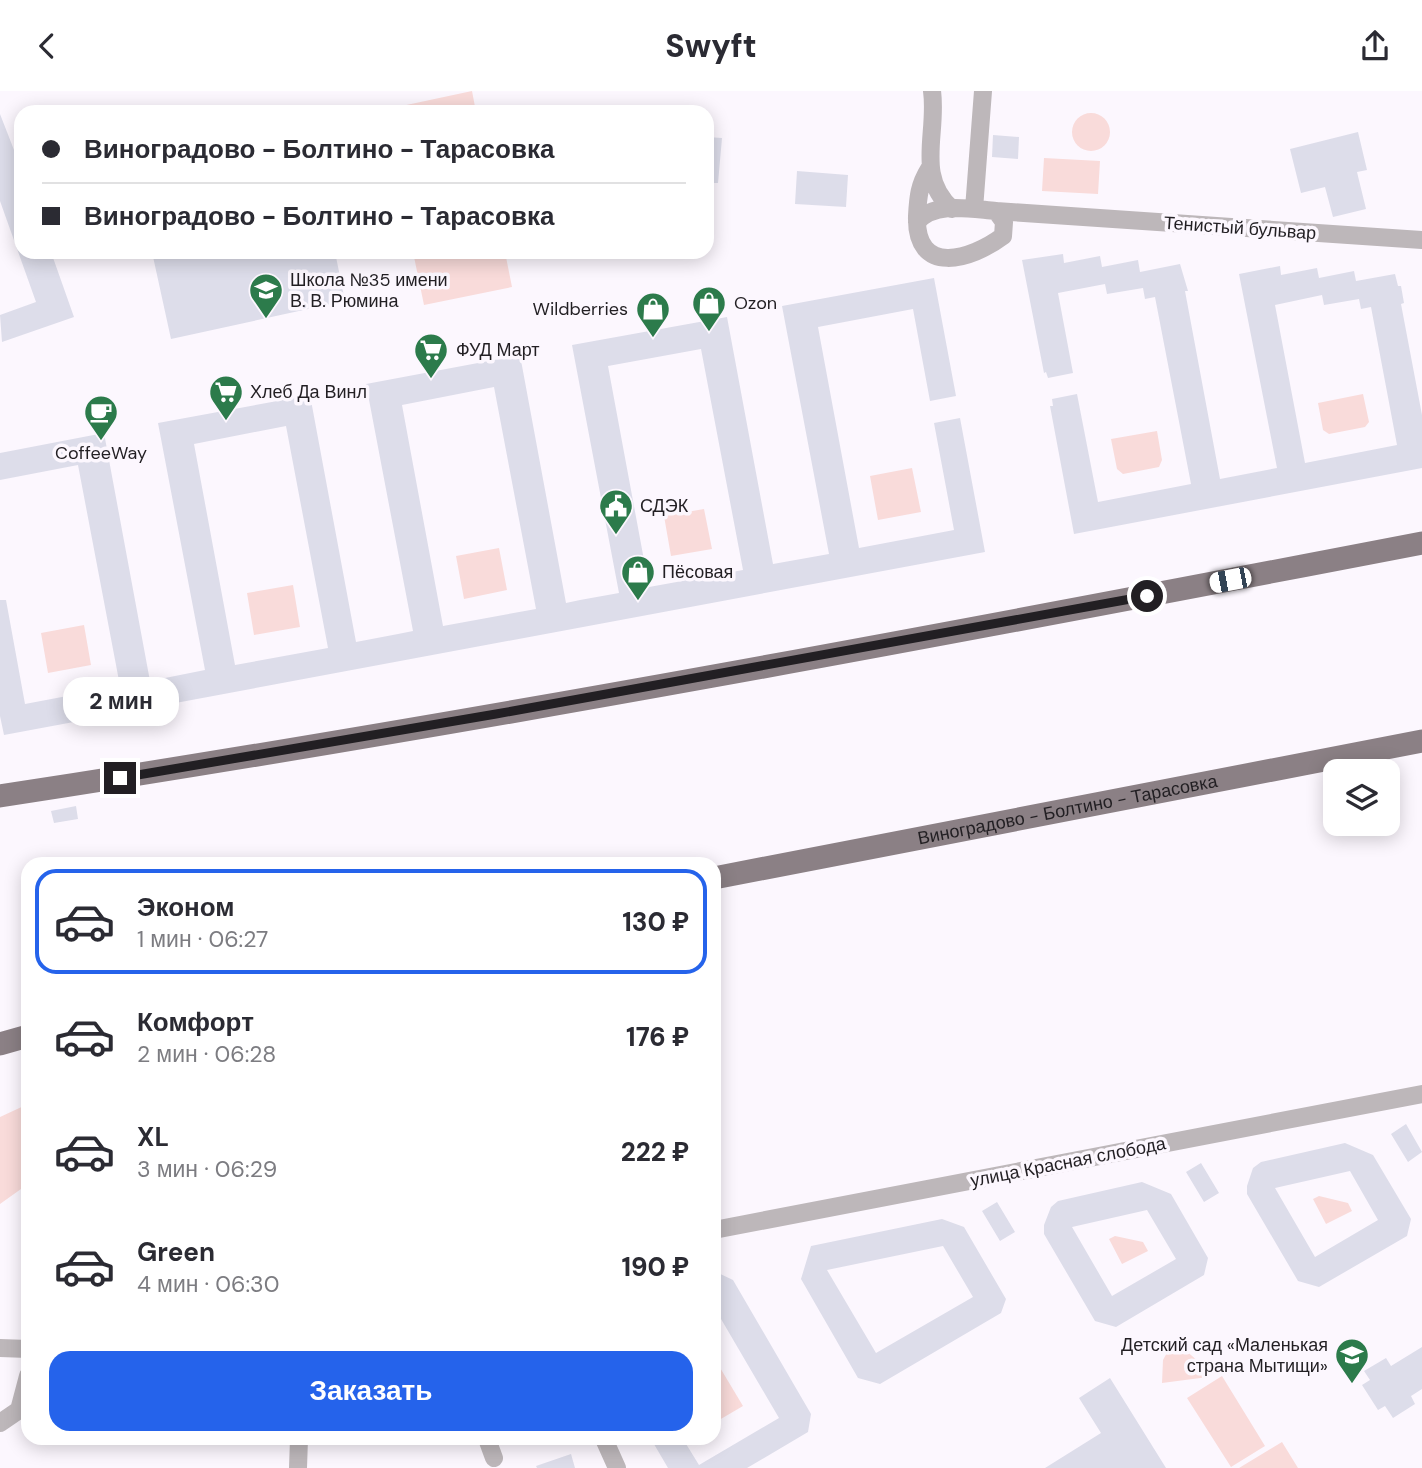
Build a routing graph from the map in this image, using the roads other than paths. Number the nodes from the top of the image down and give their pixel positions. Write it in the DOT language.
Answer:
graph roads {
  1 [pos="932,91"];
  2 [pos="982,91"];
  3 [pos="929,169"];
  4 [pos="952,209"];
  5 [pos="974,209"];
  6 [pos="996,211"];
  7 [pos="1057,215"];
  8 [pos="917,222"];
  9 [pos="1003,236"];
  10 [pos="1422,240"];
  11 [pos="1422,543"];
  12 [pos="1422,741"];
  13 [pos="0,796"];
  14 [pos="721,877"];
  15 [pos="21,1038"];
  16 [pos="0,1044"];
  17 [pos="1422,1094"];
  18 [pos="721,1229"];
  19 [pos="0,1348"];
  20 [pos="21,1349"];
  21 [pos="21,1402"];
  22 [pos="0,1423"];
  23 [pos="299,1445"];
  24 [pos="489,1445"];
  25 [pos="607,1445"];
  26 [pos="494,1458"];
  27 [pos="298,1468"];
  28 [pos="617,1468"];
  1 -- 3 [label="street, Тенистый бульвар"];
  2 -- 5 [label="street"];
  3 -- 4 [label="street, Тенистый бульвар"];
  3 -- 8 [label="street, Тенистый бульвар"];
  4 -- 5 [label="street, Тенистый бульвар"];
  4 -- 8 [label="street, Тенистый бульвар"];
  5 -- 6 [label="street, Тенистый бульвар"];
  6 -- 7 [label="street, Тенистый бульвар"];
  6 -- 9 [label="street"];
  7 -- 9 [label="street, Тенистый бульвар"];
  7 -- 10 [label="street, Тенистый бульвар"];
  8 -- 9 [label="street, Тенистый бульвар"];
  11 -- 13 [label="main road"];
  12 -- 14 [label="main road, Виноградово - Болтино - Тарасовка"];
  15 -- 16 [label="main road"];
  17 -- 18 [label="street, улица Красная слобода"];
  19 -- 20 [label="street"];
  21 -- 22 [label="street"];
  23 -- 27 [label="street"];
  24 -- 26 [label="street"];
  25 -- 28 [label="street"];
}
